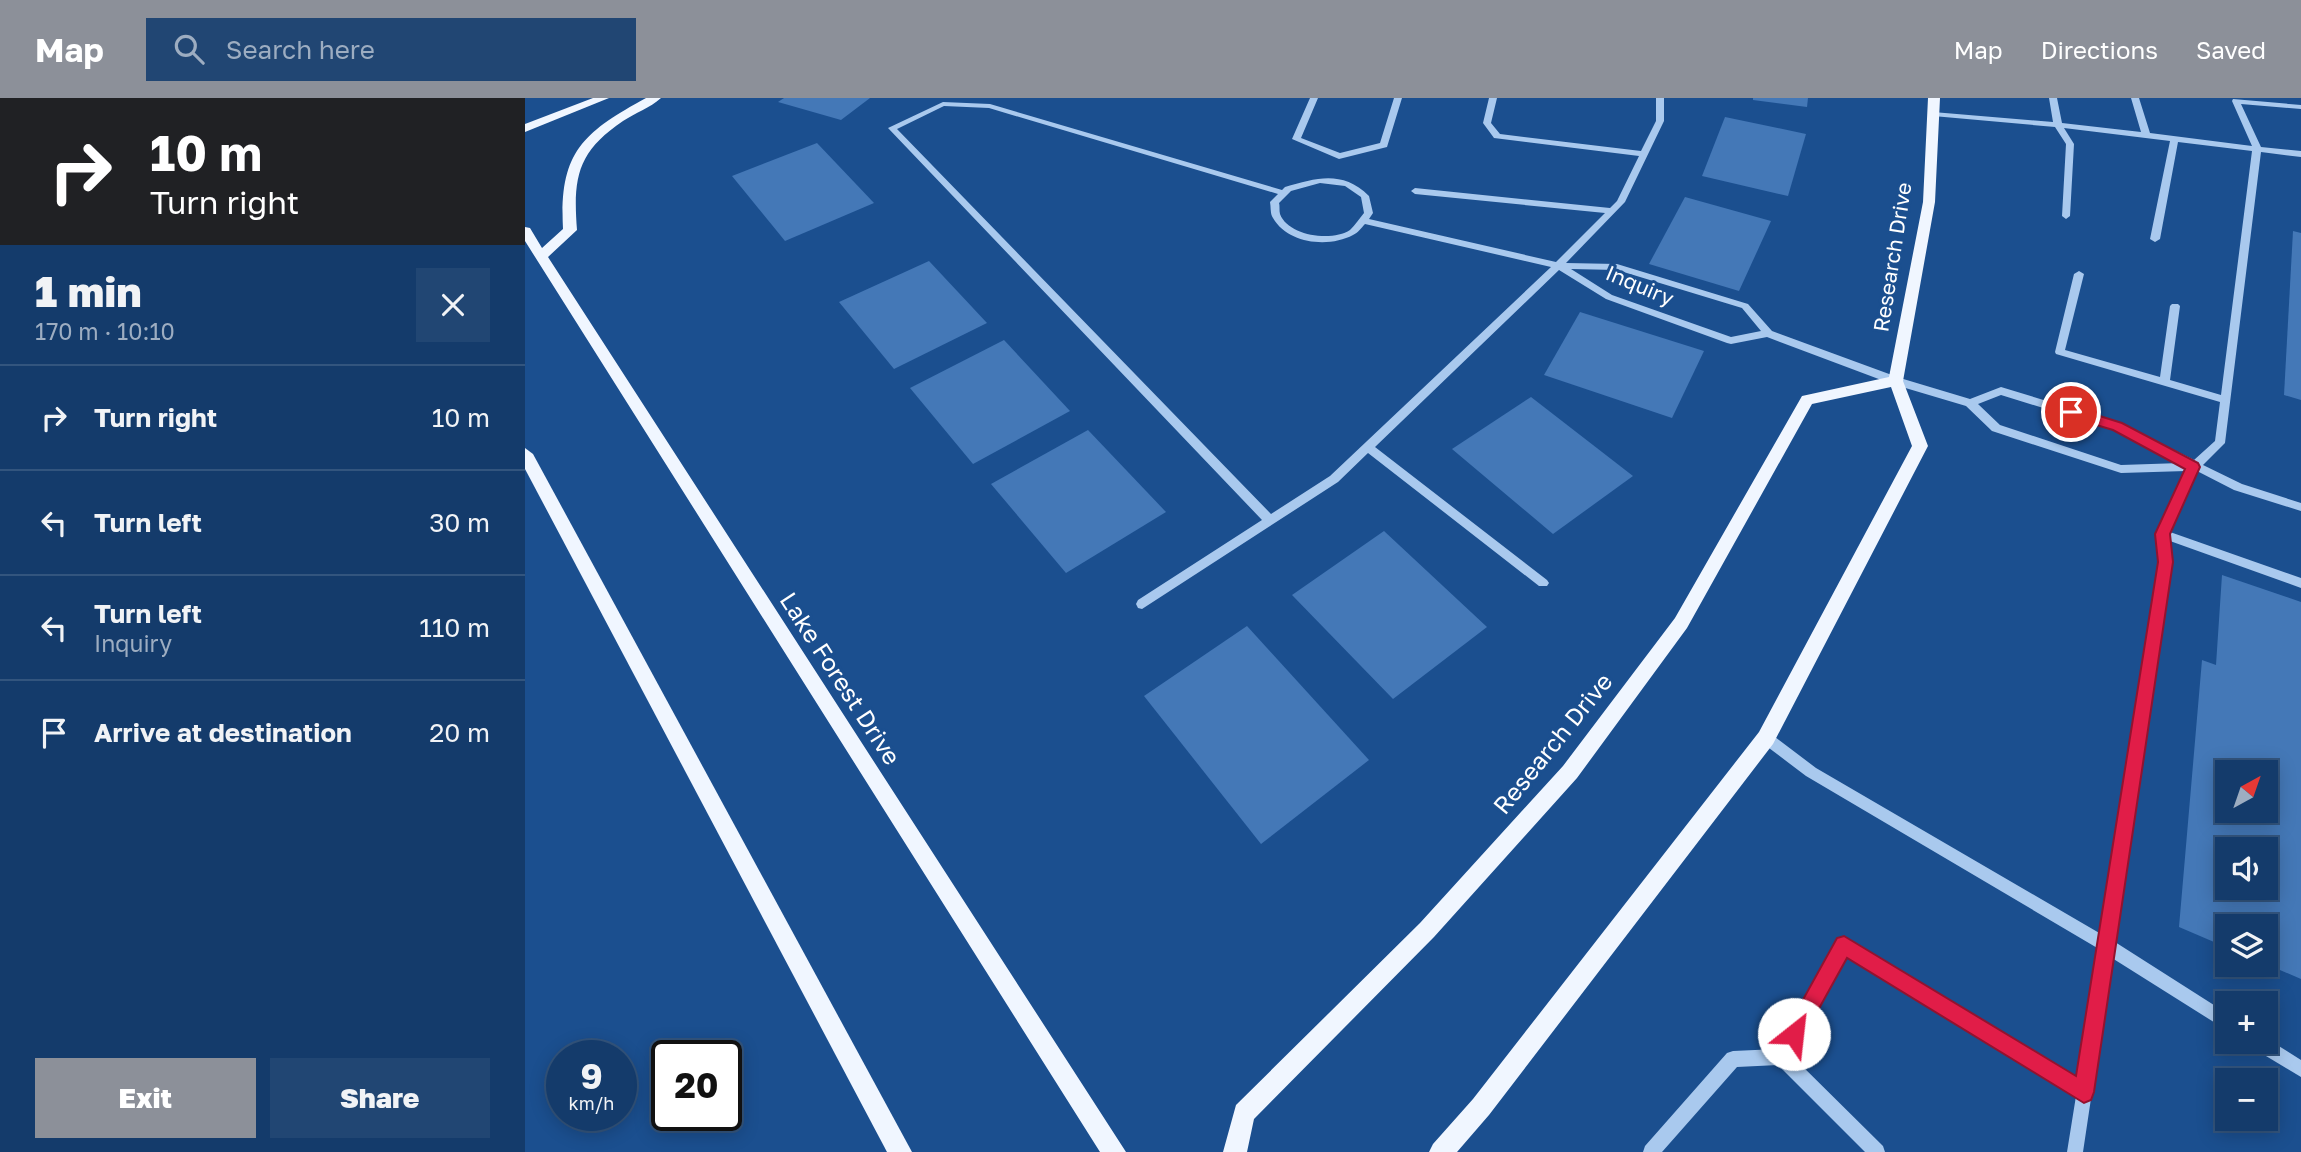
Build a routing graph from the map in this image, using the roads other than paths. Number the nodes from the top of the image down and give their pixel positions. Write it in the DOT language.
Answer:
graph roads {
  1 [pos="603,98"];
  2 [pos="655,98"];
  3 [pos="1314,98"];
  4 [pos="1398,98"];
  5 [pos="1493,98"];
  6 [pos="1660,98"];
  7 [pos="1934,98"];
  8 [pos="2053,98"];
  9 [pos="2136,98"];
  10 [pos="2301,107"];
  11 [pos="1933,114"];
  12 [pos="2058,125"];
  13 [pos="525,128"];
  14 [pos="2146,135"];
  15 [pos="2175,138"];
  16 [pos="2257,147"];
  17 [pos="1644,154"];
  18 [pos="2301,154"];
  19 [pos="1339,156"];
  20 [pos="1334,181"];
  21 [pos="1415,191"];
  22 [pos="1283,193"];
  23 [pos="1613,211"];
  24 [pos="2066,216"];
  25 [pos="1365,221"];
  26 [pos="525,231"];
  27 [pos="2155,239"];
  28 [pos="541,256"];
  29 [pos="1558,266"];
  30 [pos="2078,274"];
  31 [pos="2175,306"];
  32 [pos="1768,333"];
  33 [pos="1896,381"];
  34 [pos="2165,382"];
  35 [pos="2226,400"];
  36 [pos="1970,403"];
  37 [pos="1368,447"];
  38 [pos="525,454"];
  39 [pos="2193,467"];
  40 [pos="2301,507"];
  41 [pos="1270,521"];
  42 [pos="2163,534"];
  43 [pos="1543,583"];
  44 [pos="2301,583"];
  45 [pos="1142,604"];
  46 [pos="1766,738"];
  47 [pos="2106,946"];
  48 [pos="2215,1015"];
  49 [pos="2277,1054"];
  50 [pos="1781,1057"];
  51 [pos="2301,1069"];
  52 [pos="2084,1092"];
  53 [pos="900,1152"];
  54 [pos="1114,1152"];
  55 [pos="1235,1152"];
  56 [pos="1441,1152"];
  57 [pos="1651,1152"];
  58 [pos="1877,1152"];
  59 [pos="2075,1152"];
  1 -- 13 [label="main road"];
  2 -- 28 [label="main road"];
  3 -- 19 [label="lane"];
  4 -- 19 [label="lane"];
  5 -- 17 [label="lane"];
  6 -- 17 [label="lane"];
  7 -- 11 [label="main road, Research Drive"];
  8 -- 12 [label="lane"];
  9 -- 14 [label="lane"];
  10 -- 16 [label="lane"];
  11 -- 12 [label="lane"];
  11 -- 33 [label="main road, Research Drive"];
  12 -- 14 [label="lane"];
  12 -- 24 [label="lane"];
  14 -- 15 [label="lane"];
  15 -- 16 [label="lane"];
  15 -- 27 [label="lane"];
  16 -- 18 [label="lane"];
  16 -- 35 [label="lane"];
  17 -- 23 [label="lane"];
  19 -- 20 [label="lane"];
  20 -- 22 [label="lane"];
  20 -- 25 [label="lane"];
  21 -- 23 [label="lane"];
  22 -- 25 [label="lane"];
  22 -- 41 [label="lane"];
  23 -- 29 [label="lane"];
  25 -- 29 [label="lane"];
  26 -- 28 [label="main road, Lake Forest Drive"];
  28 -- 54 [label="main road, Lake Forest Drive"];
  29 -- 32 [label="lane, Inquiry"];
  29 -- 32 [label="lane, Inquiry"];
  29 -- 37 [label="lane"];
  30 -- 34 [label="lane"];
  31 -- 34 [label="lane"];
  32 -- 33 [label="lane, Inquiry"];
  33 -- 36 [label="lane, Inquiry"];
  33 -- 46 [label="main road"];
  33 -- 55 [label="main road, Research Drive"];
  34 -- 35 [label="lane"];
  35 -- 39 [label="lane"];
  36 -- 39 [label="lane, Inquiry"];
  36 -- 39 [label="lane"];
  37 -- 41 [label="lane"];
  37 -- 43 [label="lane"];
  38 -- 53 [label="main road"];
  39 -- 40 [label="lane"];
  39 -- 42 [label="lane"];
  41 -- 45 [label="lane"];
  42 -- 44 [label="lane"];
  42 -- 47 [label="lane"];
  46 -- 47 [label="lane"];
  46 -- 56 [label="main road"];
  47 -- 48 [label="lane"];
  47 -- 52 [label="lane"];
  49 -- 51 [label="lane"];
  50 -- 52 [label="lane"];
  50 -- 57 [label="lane"];
  50 -- 58 [label="lane"];
  52 -- 59 [label="lane"];
}
